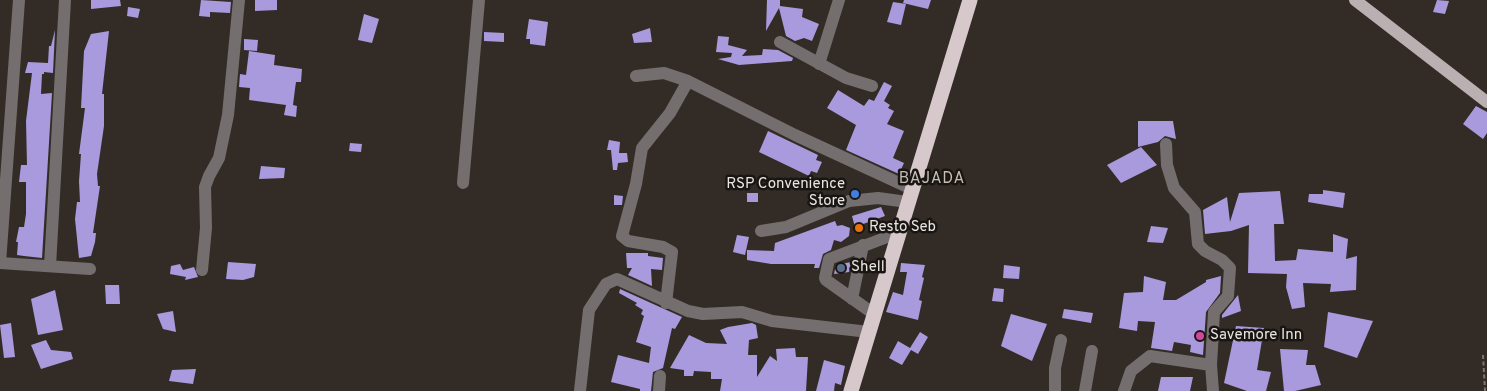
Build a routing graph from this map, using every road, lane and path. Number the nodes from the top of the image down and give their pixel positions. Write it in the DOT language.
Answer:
graph roads {
  1 [pos="19,0"];
  2 [pos="65,0"];
  3 [pos="239,0"];
  4 [pos="479,0"];
  5 [pos="839,0"];
  6 [pos="970,0"];
  7 [pos="1355,0"];
  8 [pos="780,42"];
  9 [pos="819,64"];
  10 [pos="636,76"];
  11 [pos="688,81"];
  12 [pos="872,86"];
  13 [pos="1487,102"];
  14 [pos="1166,144"];
  15 [pos="463,183"];
  16 [pos="909,196"];
  17 [pos="761,231"];
  18 [pos="898,233"];
  19 [pos="863,245"];
  20 [pos="50,266"];
  21 [pos="90,269"];
  22 [pos="202,270"];
  23 [pos="852,299"];
  24 [pos="666,302"];
  25 [pos="874,314"];
  26 [pos="869,332"];
  27 [pos="1061,340"];
  28 [pos="1092,351"];
  29 [pos="1483,355"];
  30 [pos="1211,365"];
  31 [pos="660,376"];
  32 [pos="580,391"];
  33 [pos="659,391"];
  34 [pos="851,391"];
  35 [pos="1055,391"];
  36 [pos="1085,391"];
  37 [pos="1124,391"];
  38 [pos="1213,391"];
  39 [pos="1485,391"];
  1 -- 20 [label="street"];
  2 -- 20 [label="street"];
  3 -- 22 [label="street"];
  4 -- 15 [label="street"];
  5 -- 9 [label="street"];
  6 -- 16 [label="highway"];
  7 -- 13 [label="main road"];
  8 -- 9 [label="street"];
  9 -- 12 [label="street"];
  10 -- 11 [label="street"];
  11 -- 16 [label="street"];
  11 -- 24 [label="street"];
  14 -- 30 [label="street"];
  16 -- 17 [label="street"];
  16 -- 18 [label="highway"];
  18 -- 19 [label="street"];
  18 -- 25 [label="highway"];
  19 -- 23 [label="street"];
  19 -- 23 [label="street"];
  20 -- 21 [label="street"];
  23 -- 25 [label="street"];
  24 -- 26 [label="street"];
  24 -- 32 [label="street"];
  25 -- 26 [label="highway"];
  26 -- 34 [label="highway"];
  27 -- 35 [label="street"];
  28 -- 36 [label="street"];
  29 -- 39 [label="path"];
  30 -- 37 [label="street"];
  30 -- 38 [label="street"];
  31 -- 33 [label="street"];
}
